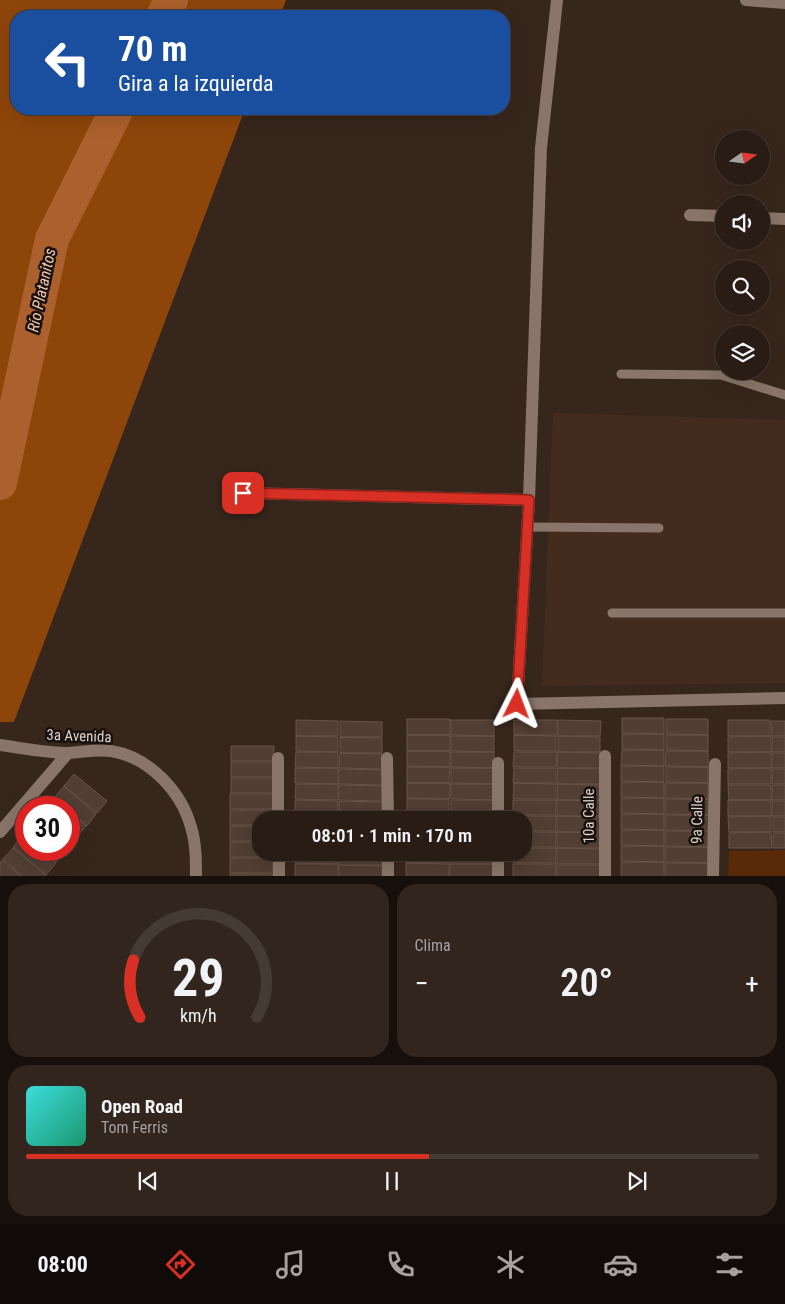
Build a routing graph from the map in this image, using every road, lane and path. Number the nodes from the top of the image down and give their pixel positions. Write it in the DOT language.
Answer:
graph roads {
  1 [pos="557,0"];
  2 [pos="746,0"];
  3 [pos="785,3"];
  4 [pos="690,215"];
  5 [pos="715,216"];
  6 [pos="770,218"];
  7 [pos="785,219"];
  8 [pos="621,374"];
  9 [pos="785,395"];
  10 [pos="243,493"];
  11 [pos="529,500"];
  12 [pos="526,527"];
  13 [pos="659,528"];
  14 [pos="612,613"];
  15 [pos="785,614"];
  16 [pos="785,698"];
  17 [pos="0,746"];
  18 [pos="68,753"];
  19 [pos="604,756"];
  20 [pos="278,758"];
  21 [pos="387,758"];
  22 [pos="498,763"];
  23 [pos="715,764"];
  24 [pos="278,811"];
  25 [pos="388,811"];
  26 [pos="498,811"];
  27 [pos="0,832"];
  28 [pos="279,861"];
  29 [pos="388,861"];
  30 [pos="498,861"];
  31 [pos="196,876"];
  32 [pos="279,876"];
  33 [pos="388,876"];
  34 [pos="498,876"];
  35 [pos="605,876"];
  36 [pos="713,876"];
  1 -- 11 [label="street"];
  2 -- 3 [label="street"];
  4 -- 5 [label="street"];
  6 -- 7 [label="street"];
  8 -- 9 [label="lane"];
  10 -- 11 [label="street"];
  11 -- 12 [label="street"];
  12 -- 13 [label="lane"];
  12 -- 16 [label="street"];
  14 -- 15 [label="lane"];
  17 -- 18 [label="street, 3a Avenida"];
  18 -- 27 [label="street"];
  18 -- 31 [label="street, 3a Avenida"];
  19 -- 35 [label="street, 10a Calle"];
  20 -- 24 [label="street"];
  21 -- 25 [label="street"];
  22 -- 26 [label="street"];
  23 -- 36 [label="street, 9a Calle"];
  28 -- 32 [label="street"];
  29 -- 33 [label="street"];
  30 -- 34 [label="street"];
}
